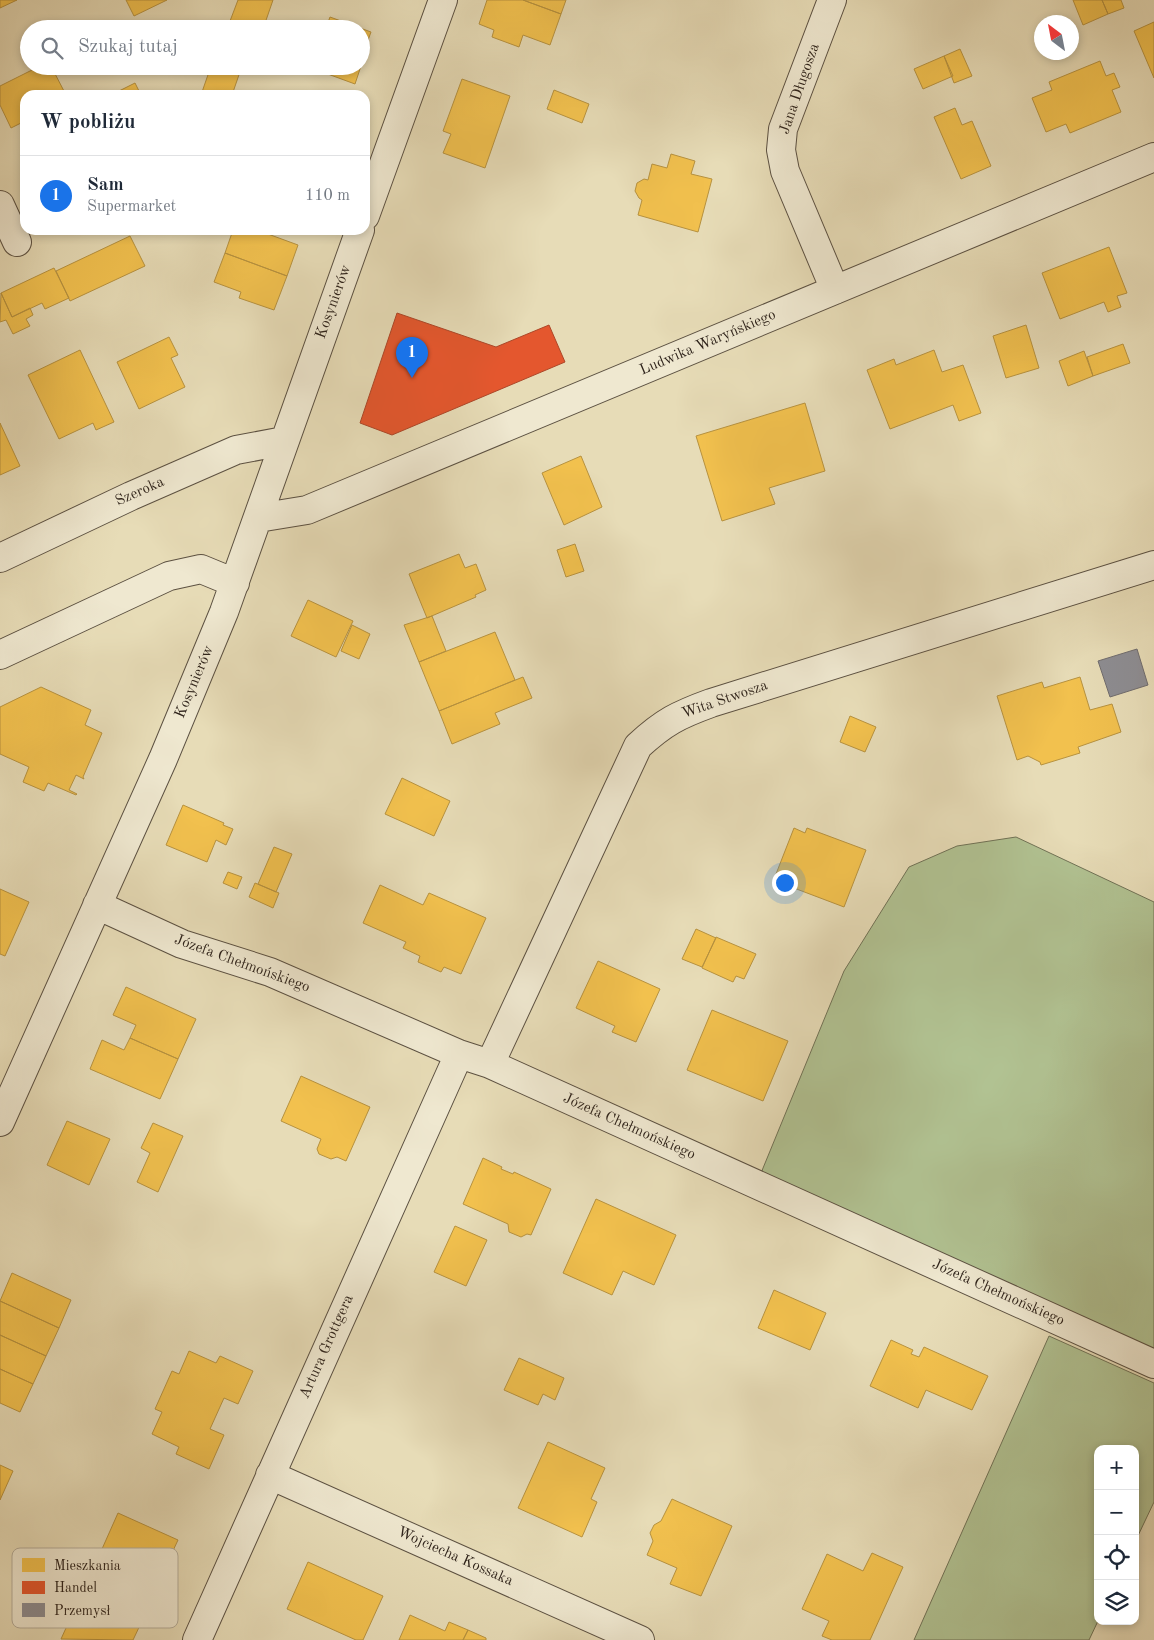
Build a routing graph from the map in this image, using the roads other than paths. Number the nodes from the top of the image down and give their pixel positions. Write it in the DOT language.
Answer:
graph roads {
  1 [pos="443,0"];
  2 [pos="832,0"];
  3 [pos="1154,157"];
  4 [pos="370,202"];
  5 [pos="0,205"];
  6 [pos="358,235"];
  7 [pos="17,242"];
  8 [pos="835,290"];
  9 [pos="284,441"];
  10 [pos="258,518"];
  11 [pos="0,558"];
  12 [pos="1154,565"];
  13 [pos="235,583"];
  14 [pos="0,655"];
  15 [pos="97,905"];
  16 [pos="459,1054"];
  17 [pos="490,1064"];
  18 [pos="0,1122"];
  19 [pos="1154,1364"];
  20 [pos="270,1475"];
  21 [pos="197,1640"];
  22 [pos="640,1640"];
  1 -- 4 [label="street"];
  2 -- 8 [label="street, Jana Długosza"];
  3 -- 8 [label="street, Ludwika Waryńskiego"];
  5 -- 7 [label="street"];
  6 -- 9 [label="street, Kosynierów"];
  8 -- 10 [label="street, Ludwika Waryńskiego"];
  9 -- 10 [label="street, Kosynierów"];
  9 -- 11 [label="street, Szeroka"];
  10 -- 13 [label="street, Kosynierów"];
  12 -- 17 [label="street, Wita Stwosza"];
  13 -- 14 [label="street"];
  13 -- 15 [label="street, Kosynierów"];
  15 -- 16 [label="street, Józefa Chełmońskiego"];
  15 -- 18 [label="street, Kosynierów"];
  16 -- 17 [label="street, Józefa Chełmońskiego"];
  16 -- 20 [label="street, Artura Grottgera"];
  17 -- 19 [label="street, Józefa Chełmońskiego"];
  20 -- 21 [label="street, Artura Grottgera"];
  20 -- 22 [label="street, Wojciecha Kossaka"];
}
